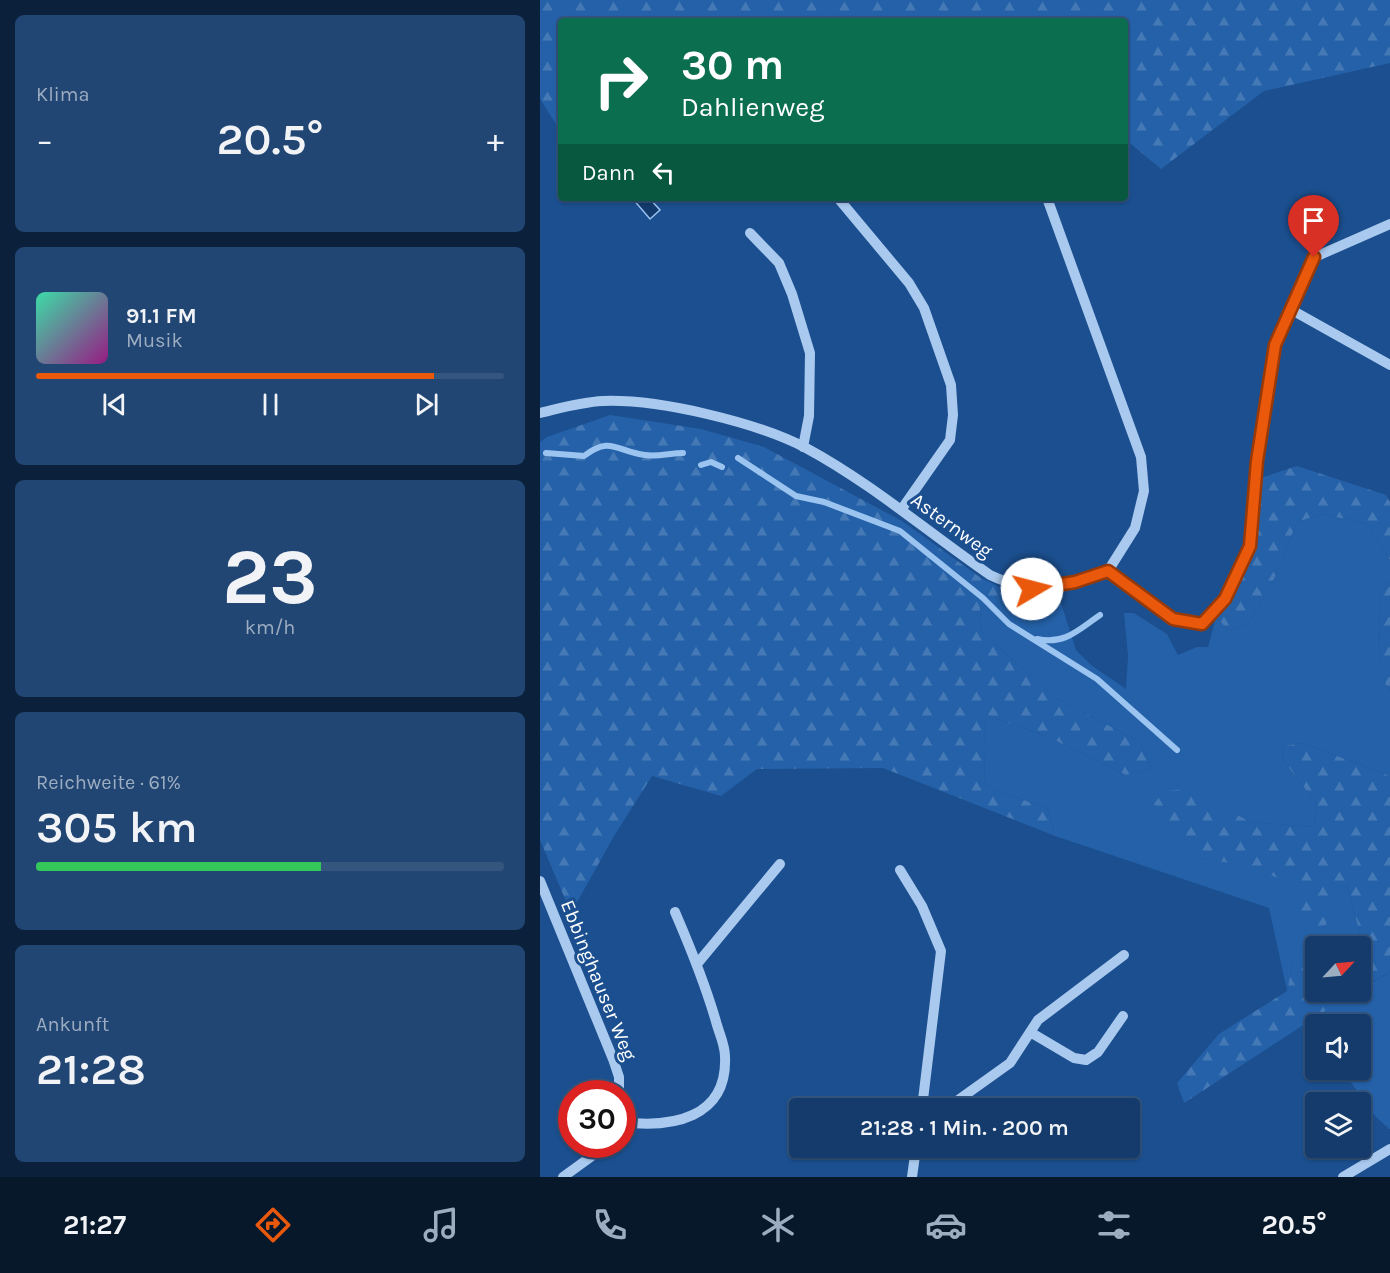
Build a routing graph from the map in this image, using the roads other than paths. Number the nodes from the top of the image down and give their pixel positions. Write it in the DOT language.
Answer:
graph roads {
  1 [pos="841,201"];
  2 [pos="1048,201"];
  3 [pos="1390,224"];
  4 [pos="750,233"];
  5 [pos="1290,309"];
  6 [pos="1390,365"];
  7 [pos="540,413"];
  8 [pos="803,447"];
  9 [pos="901,510"];
  10 [pos="1108,571"];
  11 [pos="780,864"];
  12 [pos="900,870"];
  13 [pos="540,880"];
  14 [pos="675,912"];
  15 [pos="1124,955"];
  16 [pos="697,964"];
  17 [pos="1124,1016"];
  18 [pos="1030,1032"];
  19 [pos="619,1080"];
  20 [pos="923,1098"];
  21 [pos="961,1098"];
  22 [pos="636,1123"];
  23 [pos="1390,1149"];
  24 [pos="589,1158"];
  25 [pos="915,1158"];
  26 [pos="563,1177"];
  27 [pos="912,1177"];
  28 [pos="1343,1177"];
  1 -- 9 [label="street"];
  2 -- 10 [label="street"];
  3 -- 5 [label="street"];
  4 -- 8 [label="street"];
  5 -- 6 [label="street"];
  5 -- 10 [label="street"];
  7 -- 8 [label="street, Asternweg"];
  8 -- 9 [label="street, Asternweg"];
  9 -- 10 [label="street, Asternweg"];
  11 -- 16 [label="street"];
  12 -- 20 [label="street"];
  13 -- 19 [label="street, Ebbinghauser Weg"];
  14 -- 16 [label="street"];
  15 -- 18 [label="street"];
  16 -- 22 [label="street"];
  17 -- 18 [label="street"];
  18 -- 21 [label="street"];
  23 -- 28 [label="street"];
  24 -- 26 [label="street"];
  25 -- 27 [label="street"];
}
